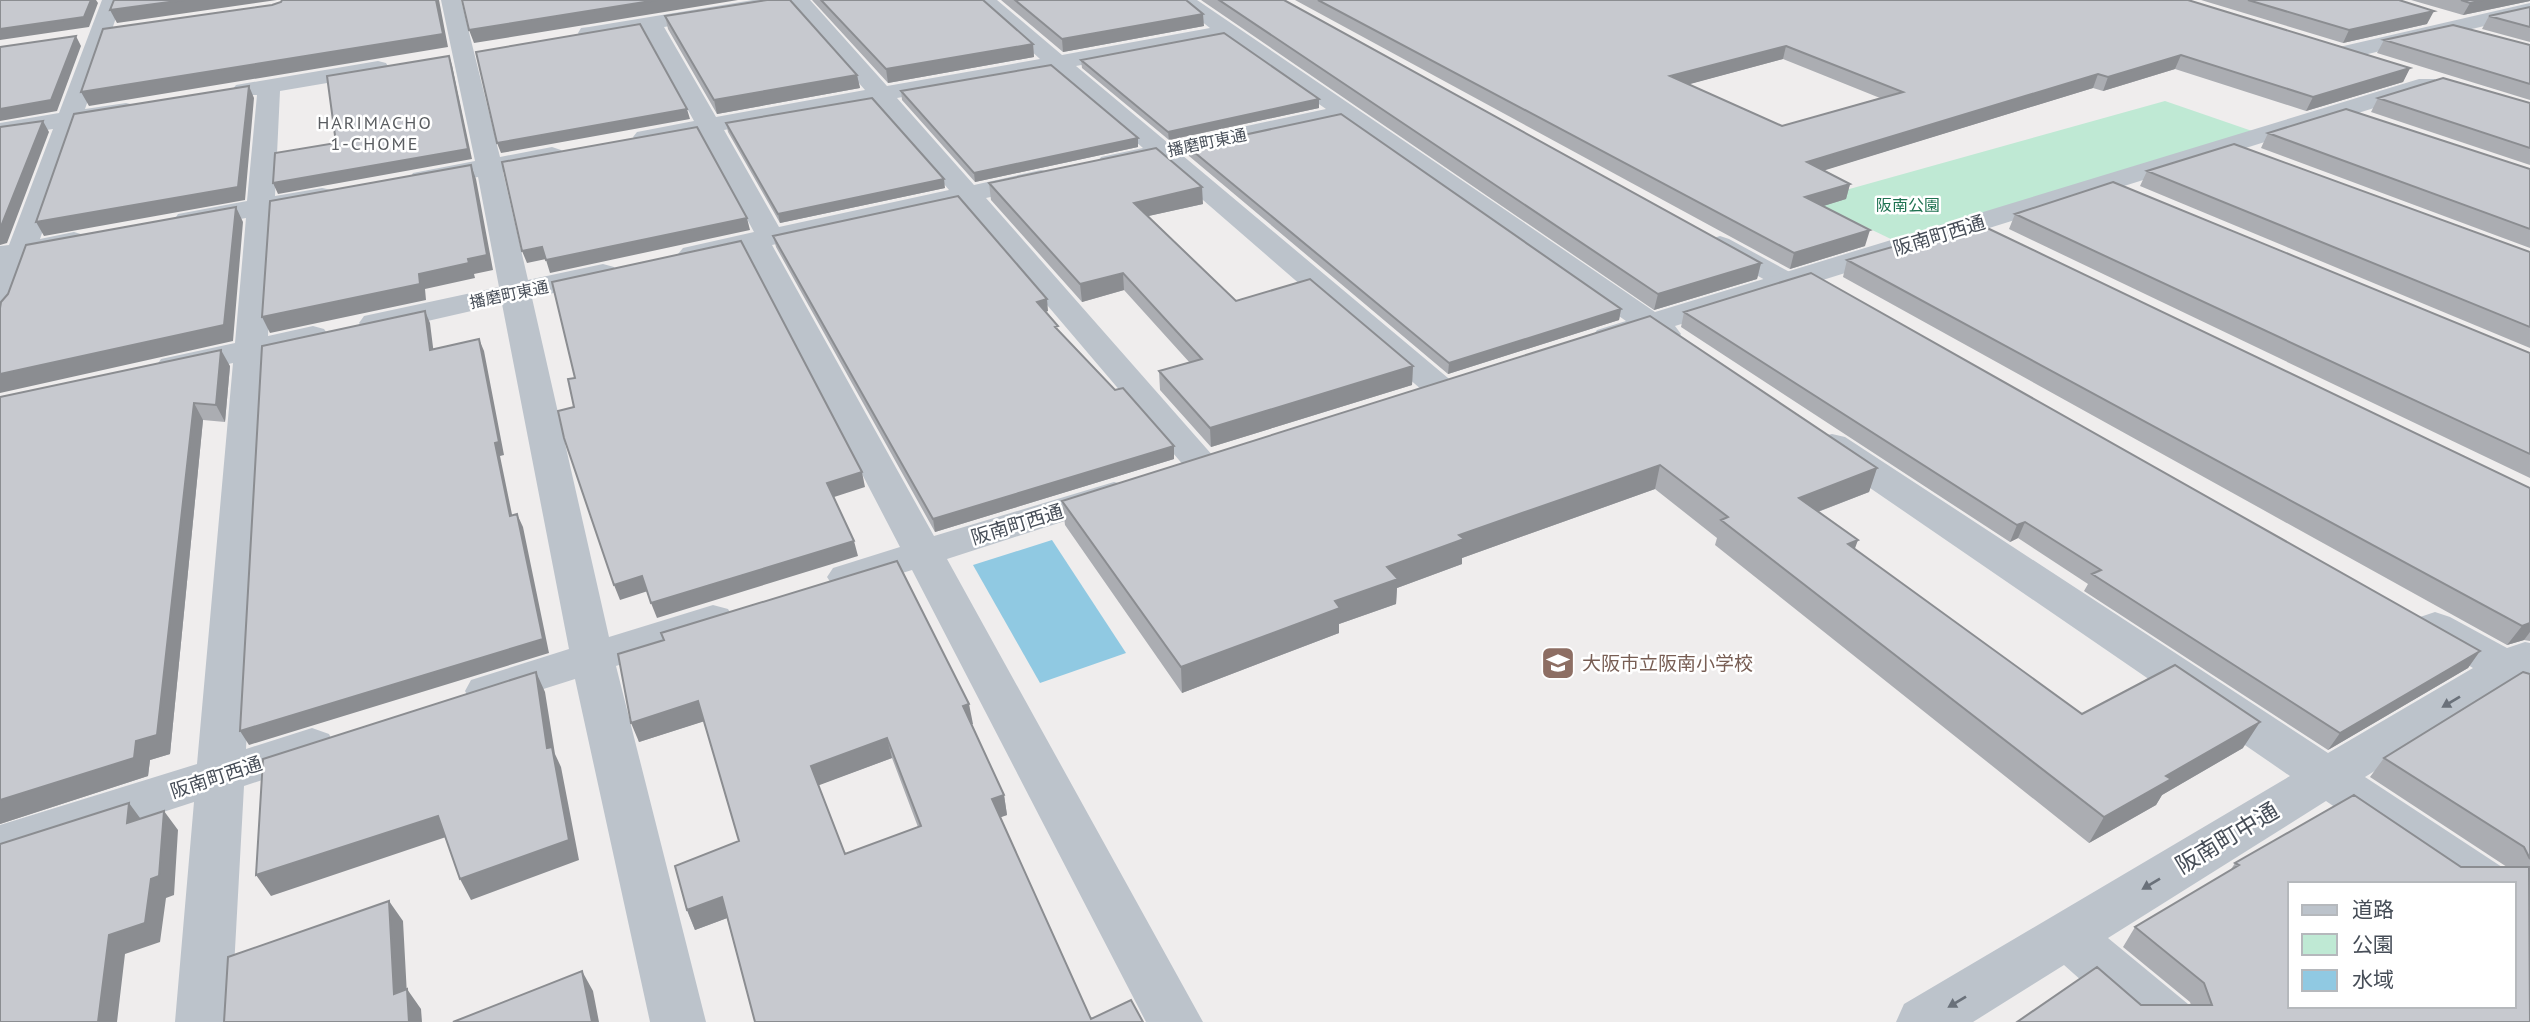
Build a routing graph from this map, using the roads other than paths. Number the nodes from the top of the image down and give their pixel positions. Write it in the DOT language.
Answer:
graph roads {
  1 [pos="112,0"];
  2 [pos="451,0"];
  3 [pos="625,0"];
  4 [pos="791,0"];
  5 [pos="799,0"];
  6 [pos="985,0"];
  7 [pos="1184,0"];
  8 [pos="2517,0"];
  9 [pos="2530,6"];
  10 [pos="2427,14"];
  11 [pos="642,24"];
  12 [pos="2454,27"];
  13 [pos="127,30"];
  14 [pos="1229,31"];
  15 [pos="87,36"];
  16 [pos="568,37"];
  17 [pos="2494,42"];
  18 [pos="1058,62"];
  19 [pos="399,65"];
  20 [pos="269,86"];
  21 [pos="229,93"];
  22 [pos="880,94"];
  23 [pos="149,106"];
  24 [pos="1347,112"];
  25 [pos="2337,112"];
  26 [pos="69,119"];
  27 [pos="709,125"];
  28 [pos="2376,125"];
  29 [pos="0,130"];
  30 [pos="627,141"];
  31 [pos="2227,146"];
  32 [pos="572,151"];
  33 [pos="1163,152"];
  34 [pos="2264,160"];
  35 [pos="489,167"];
  36 [pos="395,183"];
  37 [pos="2106,184"];
  38 [pos="341,193"];
  39 [pos="968,194"];
  40 [pos="2144,200"];
  41 [pos="261,207"];
  42 [pos="167,224"];
  43 [pos="1971,225"];
  44 [pos="101,236"];
  45 [pos="1704,236"];
  46 [pos="763,238"];
  47 [pos="2008,243"];
  48 [pos="10,253"];
  49 [pos="1799,278"];
  50 [pos="516,292"];
  51 [pos="1847,295"];
  52 [pos="0,309"];
  53 [pos="1650,324"];
  54 [pos="251,349"];
  55 [pos="1572,349"];
  56 [pos="1696,355"];
  57 [pos="145,372"];
  58 [pos="1402,402"];
  59 [pos="1800,424"];
  60 [pos="923,553"];
  61 [pos="817,586"];
  62 [pos="751,607"];
  63 [pos="2411,614"];
  64 [pos="592,657"];
  65 [pos="2523,667"];
  66 [pos="459,699"];
  67 [pos="340,737"];
  68 [pos="220,775"];
  69 [pos="2328,776"];
  70 [pos="0,845"];
  71 [pos="2484,882"];
  72 [pos="2067,935"];
  73 [pos="203,1022"];
  74 [pos="678,1022"];
  75 [pos="1175,1022"];
  76 [pos="1924,1022"];
  77 [pos="2168,1022"];
  1 -- 15 [label="street"];
  2 -- 35 [label="street"];
  3 -- 11 [label="street"];
  4 -- 11 [label="street"];
  5 -- 22 [label="street"];
  6 -- 18 [label="street"];
  7 -- 14 [label="street"];
  8 -- 9 [label="street"];
  9 -- 12 [label="street"];
  10 -- 12 [label="street"];
  11 -- 16 [label="street"];
  11 -- 27 [label="street"];
  12 -- 17 [label="street"];
  12 -- 25 [label="street, 阪南町西通"];
  13 -- 15 [label="street"];
  14 -- 18 [label="street"];
  14 -- 24 [label="street"];
  15 -- 26 [label="street"];
  18 -- 22 [label="street"];
  18 -- 33 [label="street"];
  19 -- 20 [label="street"];
  20 -- 21 [label="street"];
  20 -- 41 [label="street"];
  22 -- 27 [label="street"];
  22 -- 39 [label="street"];
  23 -- 26 [label="street"];
  24 -- 33 [label="street, 播磨町東通"];
  24 -- 53 [label="street"];
  25 -- 28 [label="street"];
  25 -- 31 [label="street, 阪南町西通"];
  26 -- 29 [label="street"];
  26 -- 48 [label="street"];
  27 -- 30 [label="street"];
  27 -- 46 [label="street"];
  31 -- 34 [label="street"];
  31 -- 37 [label="street, 阪南町西通"];
  32 -- 35 [label="street"];
  33 -- 39 [label="street, 播磨町東通"];
  33 -- 58 [label="street"];
  35 -- 36 [label="street"];
  35 -- 50 [label="street"];
  37 -- 40 [label="street"];
  37 -- 43 [label="street, 阪南町西通"];
  38 -- 41 [label="street"];
  39 -- 46 [label="street, 播磨町東通"];
  39 -- 60 [label="street, 阪南町西通"];
  41 -- 42 [label="street"];
  41 -- 54 [label="street"];
  43 -- 47 [label="street"];
  43 -- 49 [label="street, 阪南町西通"];
  44 -- 48 [label="street"];
  45 -- 49 [label="street"];
  46 -- 50 [label="street, 播磨町東通"];
  46 -- 60 [label="street"];
  48 -- 52 [label="street"];
  49 -- 51 [label="street"];
  49 -- 53 [label="street, 阪南町西通"];
  50 -- 54 [label="street, 播磨町東通"];
  50 -- 64 [label="street"];
  53 -- 55 [label="street, 阪南町西通"];
  53 -- 56 [label="street"];
  54 -- 57 [label="street, 播磨町東通"];
  54 -- 68 [label="street"];
  59 -- 69 [label="street"];
  60 -- 61 [label="street, 阪南町西通"];
  60 -- 75 [label="street"];
  62 -- 64 [label="street"];
  63 -- 65 [label="street"];
  64 -- 66 [label="street"];
  64 -- 74 [label="street"];
  65 -- 69 [label="street, 阪南町中通, one-way"];
  67 -- 68 [label="street, 阪南町西通"];
  68 -- 70 [label="street, 阪南町西通"];
  68 -- 73 [label="street"];
  69 -- 71 [label="street"];
  69 -- 72 [label="street, 阪南町中通, one-way"];
  72 -- 76 [label="street, 阪南町中通, one-way"];
  72 -- 77 [label="street"];
}
